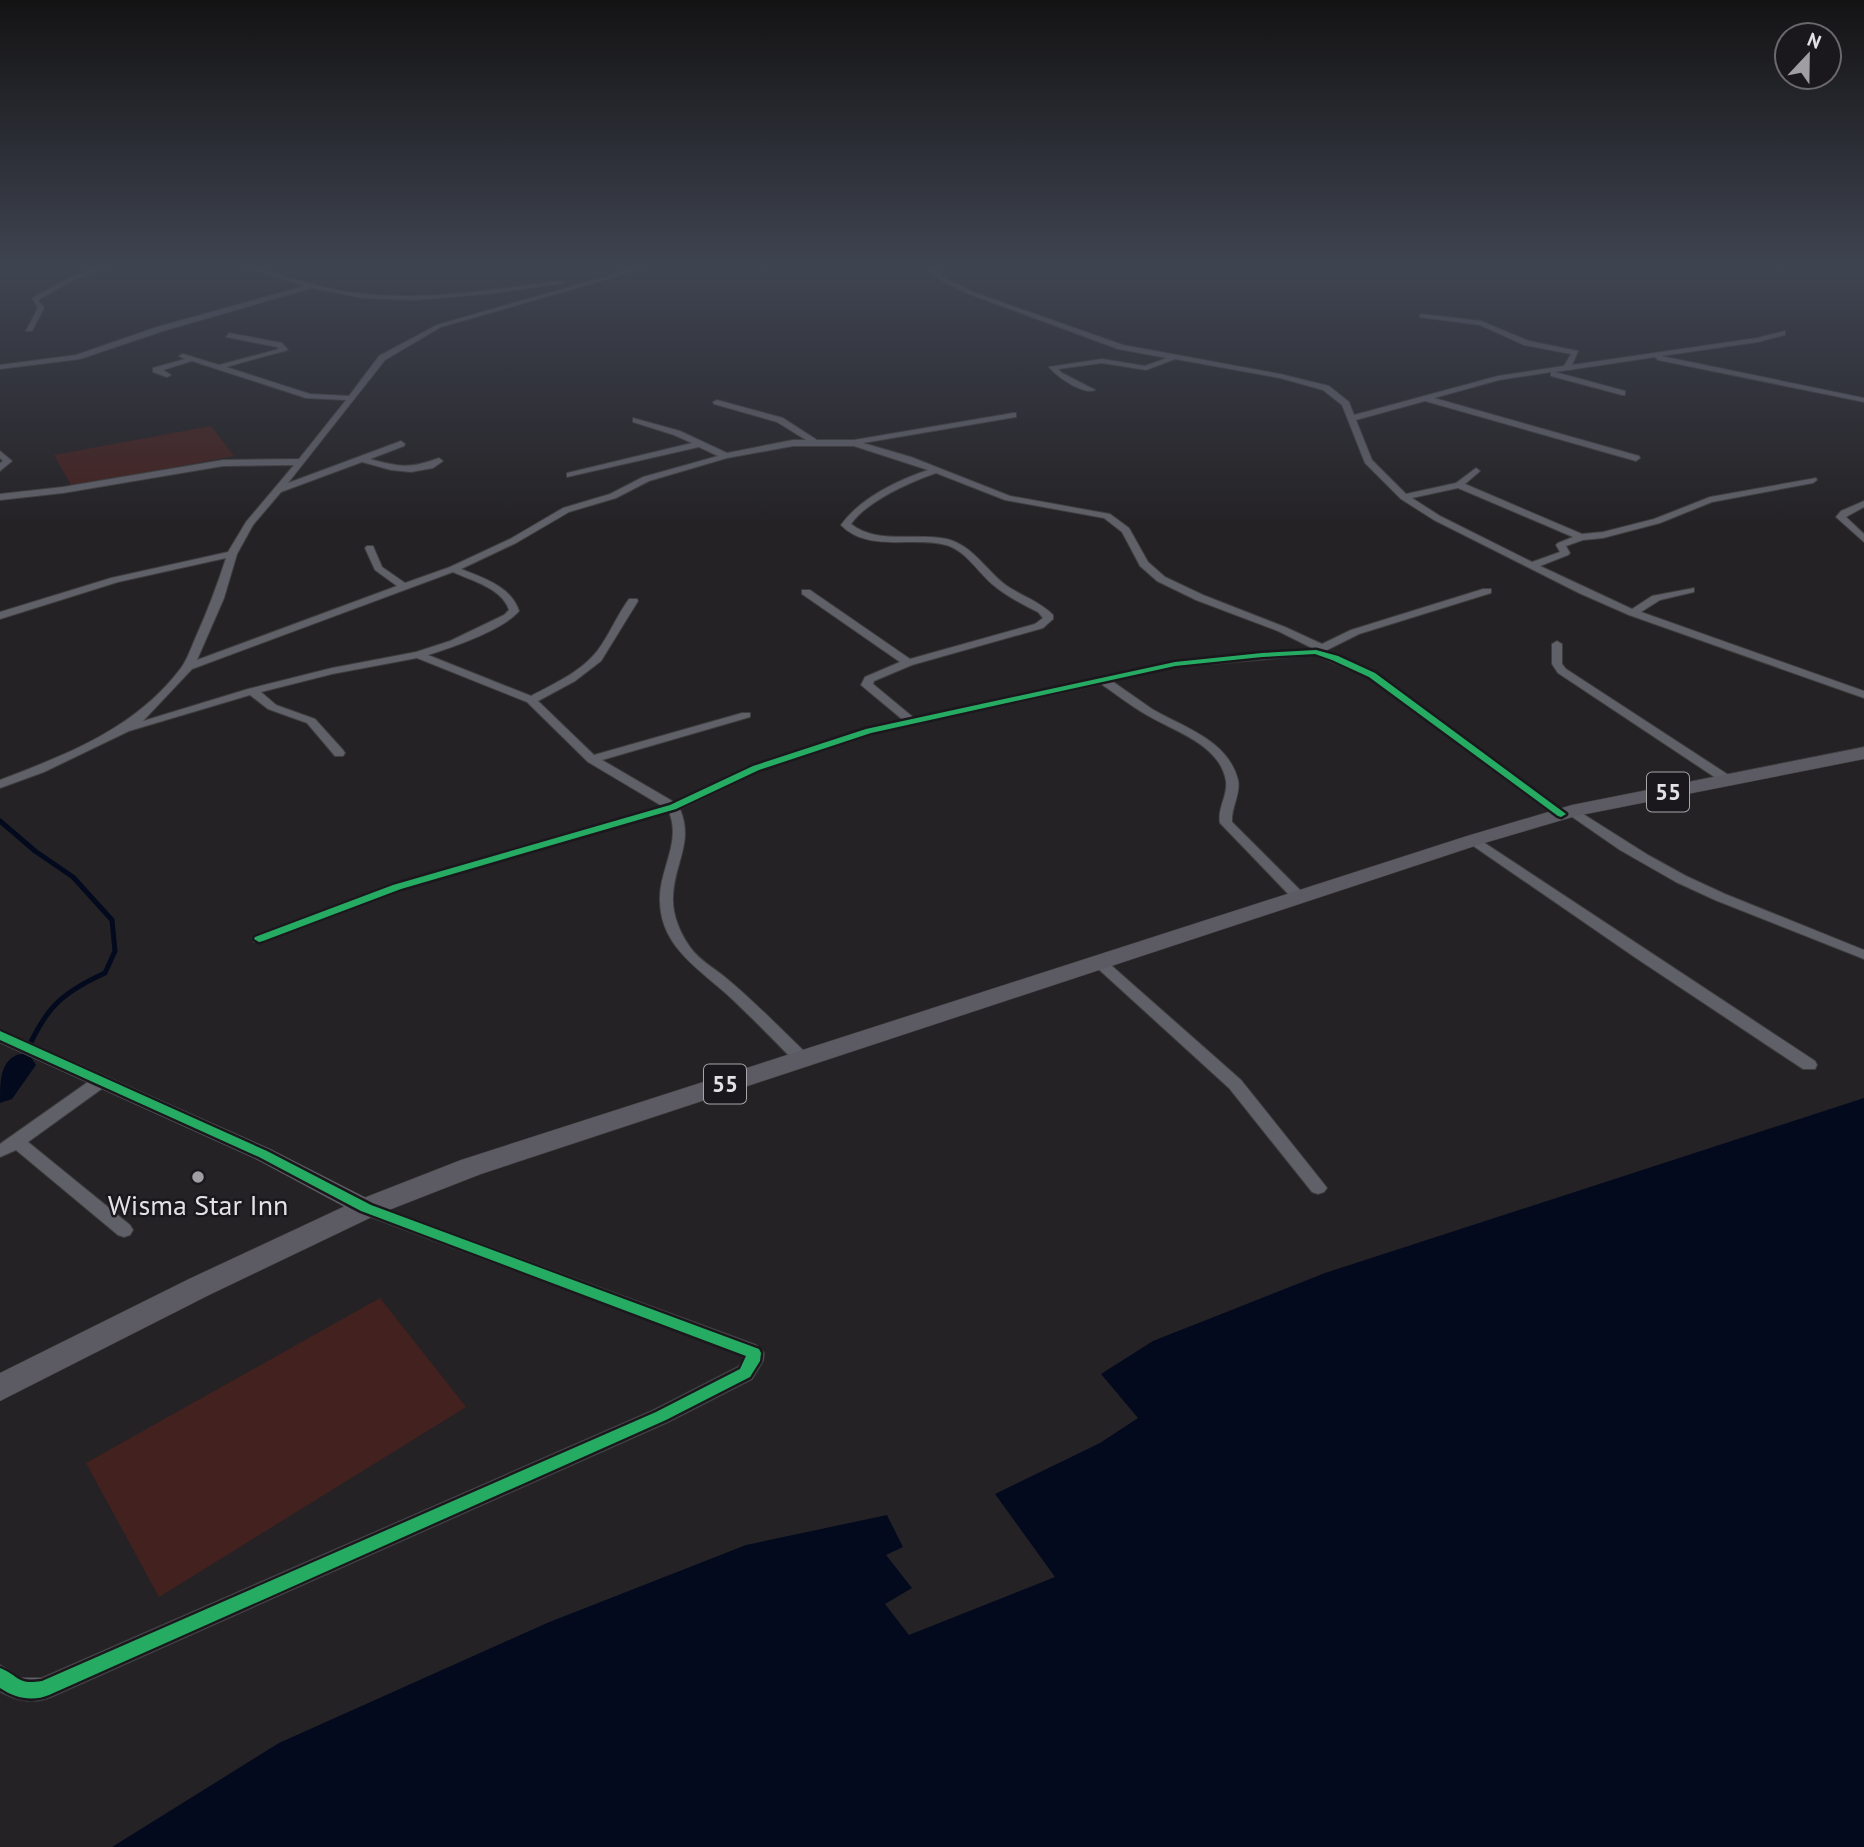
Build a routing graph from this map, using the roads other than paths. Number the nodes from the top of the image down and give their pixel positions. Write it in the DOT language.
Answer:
graph roads {
  1 [pos="91,352"];
  2 [pos="276,352"];
  3 [pos="392,352"];
  4 [pos="1145,352"];
  5 [pos="1571,352"];
  6 [pos="1675,352"];
  7 [pos="183,356"];
  8 [pos="1649,356"];
  9 [pos="1172,358"];
  10 [pos="192,359"];
  11 [pos="0,368"];
  12 [pos="218,368"];
  13 [pos="1566,369"];
  14 [pos="1546,371"];
  15 [pos="167,375"];
  16 [pos="1091,390"];
  17 [pos="1622,393"];
  18 [pos="351,398"];
  19 [pos="1426,399"];
  20 [pos="1864,400"];
  21 [pos="716,402"];
  22 [pos="1013,415"];
  23 [pos="1353,418"];
  24 [pos="636,419"];
  25 [pos="813,442"];
  26 [pos="849,442"];
  27 [pos="401,444"];
  28 [pos="700,444"];
  29 [pos="0,454"];
  30 [pos="726,456"];
  31 [pos="1636,458"];
  32 [pos="362,459"];
  33 [pos="439,461"];
  34 [pos="301,462"];
  35 [pos="612,465"];
  36 [pos="0,468"];
  37 [pos="934,471"];
  38 [pos="1476,471"];
  39 [pos="570,475"];
  40 [pos="646,479"];
  41 [pos="1813,480"];
  42 [pos="1460,485"];
  43 [pos="277,491"];
  44 [pos="0,497"];
  45 [pos="1404,498"];
  46 [pos="1864,503"];
  47 [pos="1581,537"];
  48 [pos="1864,539"];
  49 [pos="369,548"];
  50 [pos="232,554"];
  51 [pos="1533,565"];
  52 [pos="453,569"];
  53 [pos="404,587"];
  54 [pos="1690,590"];
  55 [pos="1487,591"];
  56 [pos="806,592"];
  57 [pos="633,601"];
  58 [pos="1633,613"];
  59 [pos="0,616"];
  60 [pos="1557,644"];
  61 [pos="1318,650"];
  62 [pos="418,655"];
  63 [pos="908,663"];
  64 [pos="188,667"];
  65 [pos="1103,680"];
  66 [pos="252,691"];
  67 [pos="1864,695"];
  68 [pos="531,700"];
  69 [pos="746,715"];
  70 [pos="911,721"];
  71 [pos="120,732"];
  72 [pos="339,753"];
  73 [pos="1864,753"];
  74 [pos="592,759"];
  75 [pos="1726,779"];
  76 [pos="0,784"];
  77 [pos="673,807"];
  78 [pos="1567,812"];
  79 [pos="1474,839"];
  80 [pos="1299,897"];
  81 [pos="258,939"];
  82 [pos="1864,955"];
  83 [pos="1099,962"];
  84 [pos="1,1037"];
  85 [pos="803,1059"];
  86 [pos="1809,1065"];
  87 [pos="101,1081"];
  88 [pos="17,1142"];
  89 [pos="0,1151"];
  90 [pos="1318,1188"];
  91 [pos="366,1208"];
  92 [pos="124,1230"];
  93 [pos="0,1388"];
  94 [pos="0,1676"];
  1 -- 11 [label="street"];
  2 -- 12 [label="street"];
  3 -- 18 [label="street"];
  4 -- 9 [label="street"];
  5 -- 13 [label="street"];
  6 -- 8 [label="street"];
  7 -- 10 [label="street"];
  8 -- 13 [label="street"];
  8 -- 20 [label="street"];
  9 -- 16 [label="street"];
  9 -- 23 [label="street"];
  10 -- 12 [label="street"];
  10 -- 15 [label="street"];
  12 -- 18 [label="street"];
  13 -- 14 [label="street"];
  14 -- 17 [label="street"];
  14 -- 19 [label="street"];
  18 -- 34 [label="street"];
  19 -- 23 [label="street"];
  19 -- 31 [label="street"];
  21 -- 25 [label="street"];
  22 -- 26 [label="street"];
  23 -- 45 [label="street"];
  24 -- 28 [label="street"];
  25 -- 26 [label="street"];
  25 -- 30 [label="street"];
  26 -- 37 [label="street"];
  27 -- 32 [label="street"];
  28 -- 30 [label="street"];
  28 -- 35 [label="street"];
  29 -- 36 [label="street"];
  30 -- 40 [label="street"];
  32 -- 33 [label="street"];
  32 -- 43 [label="street"];
  34 -- 43 [label="street"];
  34 -- 44 [label="street"];
  35 -- 39 [label="street"];
  35 -- 40 [label="street"];
  37 -- 61 [label="street"];
  37 -- 63 [label="street"];
  38 -- 42 [label="street"];
  40 -- 52 [label="street"];
  41 -- 47 [label="street"];
  42 -- 45 [label="street"];
  42 -- 47 [label="street"];
  43 -- 50 [label="street"];
  45 -- 51 [label="street"];
  46 -- 48 [label="street"];
  47 -- 51 [label="street"];
  49 -- 53 [label="street"];
  50 -- 59 [label="street"];
  50 -- 64 [label="street"];
  51 -- 58 [label="street"];
  52 -- 53 [label="street"];
  52 -- 62 [label="street"];
  53 -- 64 [label="street"];
  54 -- 58 [label="street"];
  55 -- 61 [label="street"];
  56 -- 63 [label="street"];
  57 -- 68 [label="street"];
  58 -- 67 [label="street"];
  60 -- 75 [label="street"];
  61 -- 65 [label="street"];
  61 -- 78 [label="street"];
  62 -- 66 [label="street"];
  62 -- 68 [label="street"];
  63 -- 70 [label="street"];
  64 -- 71 [label="street"];
  65 -- 70 [label="street"];
  65 -- 80 [label="street"];
  66 -- 71 [label="street"];
  66 -- 72 [label="street"];
  68 -- 74 [label="street"];
  69 -- 74 [label="street"];
  70 -- 77 [label="street"];
  71 -- 76 [label="street"];
  73 -- 75 [label="highway, 55"];
  74 -- 77 [label="street"];
  75 -- 78 [label="highway, 55"];
  77 -- 81 [label="street"];
  77 -- 85 [label="street"];
  78 -- 79 [label="highway, 55"];
  78 -- 82 [label="street"];
  79 -- 80 [label="highway, 55"];
  79 -- 86 [label="street"];
  80 -- 83 [label="highway, 55"];
  83 -- 85 [label="highway, 55"];
  83 -- 90 [label="street"];
  84 -- 87 [label="street"];
  85 -- 91 [label="highway, 55"];
  87 -- 88 [label="street"];
  87 -- 91 [label="street"];
  88 -- 89 [label="street"];
  88 -- 92 [label="street"];
  91 -- 93 [label="highway, 55"];
  91 -- 94 [label="street"];
}
